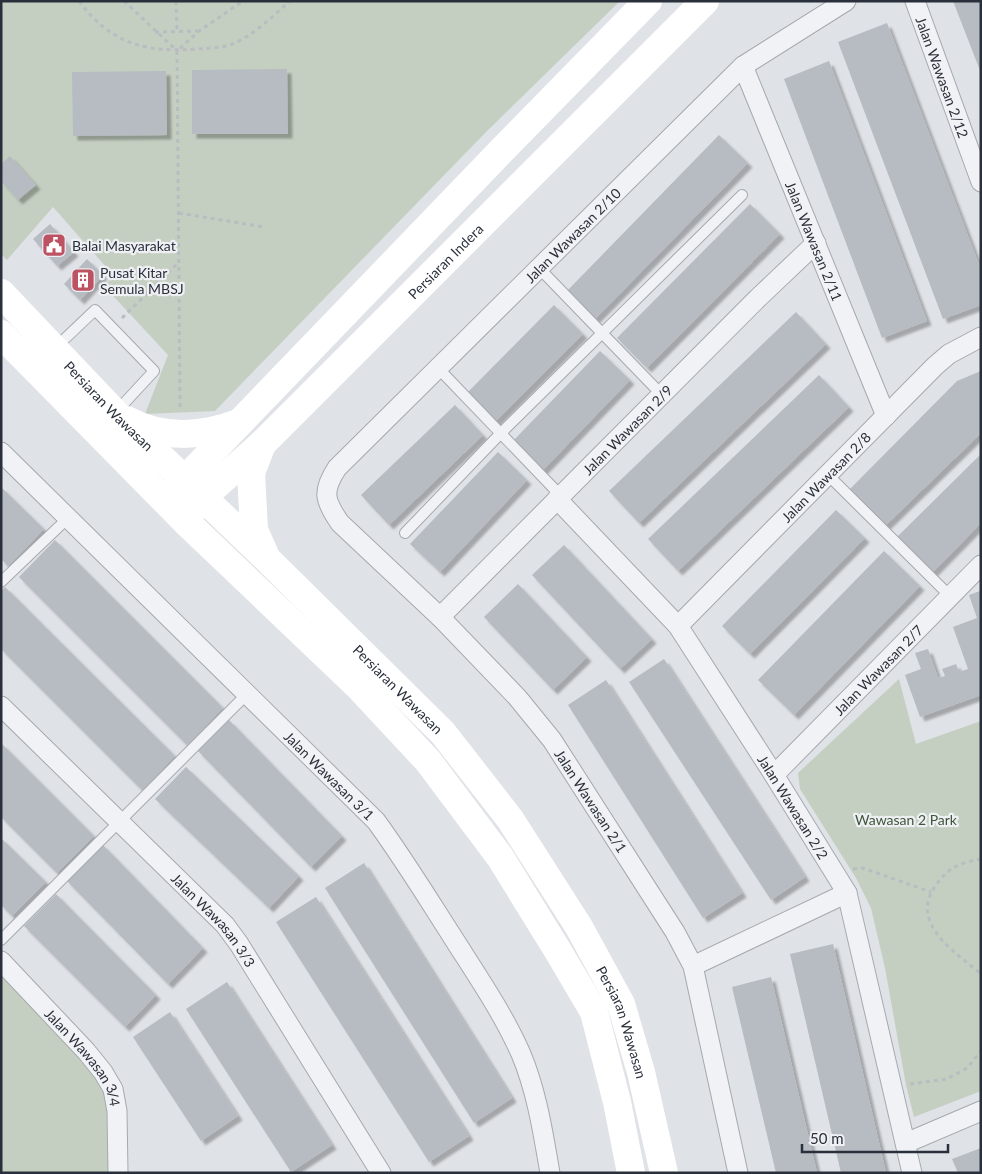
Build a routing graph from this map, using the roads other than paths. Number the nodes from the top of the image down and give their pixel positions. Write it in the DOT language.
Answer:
graph roads {
  1 [pos="648,1"];
  2 [pos="705,1"];
  3 [pos="846,1"];
  4 [pos="915,1"];
  5 [pos="742,66"];
  6 [pos="981,182"];
  7 [pos="742,195"];
  8 [pos="816,243"];
  9 [pos="539,268"];
  10 [pos="1,293"];
  11 [pos="602,333"];
  12 [pos="1,334"];
  13 [pos="981,338"];
  14 [pos="54,349"];
  15 [pos="438,368"];
  16 [pos="662,395"];
  17 [pos="115,413"];
  18 [pos="886,416"];
  19 [pos="241,422"];
  20 [pos="501,433"];
  21 [pos="262,444"];
  22 [pos="1,452"];
  23 [pos="828,475"];
  24 [pos="193,488"];
  25 [pos="327,496"];
  26 [pos="559,498"];
  27 [pos="166,501"];
  28 [pos="68,518"];
  29 [pos="185,521"];
  30 [pos="405,533"];
  31 [pos="265,557"];
  32 [pos="981,565"];
  33 [pos="1,582"];
  34 [pos="950,596"];
  35 [pos="440,617"];
  36 [pos="678,626"];
  37 [pos="247,694"];
  38 [pos="1,706"];
  39 [pos="774,775"];
  40 [pos="119,821"];
  41 [pos="847,894"];
  42 [pos="1,940"];
  43 [pos="1,961"];
  44 [pos="693,966"];
  45 [pos="981,1111"];
  46 [pos="906,1143"];
  47 [pos="118,1173"];
  48 [pos="381,1173"];
  49 [pos="550,1173"];
  50 [pos="630,1173"];
  51 [pos="664,1173"];
  52 [pos="738,1173"];
  53 [pos="912,1173"];
  1 -- 19 [label="main road, Persiaran Indera"];
  2 -- 21 [label="main road, Persiaran Indera"];
  3 -- 5 [label="street, Jalan Wawasan 2/10"];
  4 -- 6 [label="street, Jalan Wawasan 2/12"];
  5 -- 8 [label="street, Jalan Wawasan 2/11"];
  5 -- 9 [label="street, Jalan Wawasan 2/10"];
  7 -- 11 [label="lane"];
  8 -- 16 [label="street, Jalan Wawasan 2/9"];
  8 -- 18 [label="street, Jalan Wawasan 2/11"];
  9 -- 11 [label="lane"];
  9 -- 15 [label="street, Jalan Wawasan 2/10"];
  10 -- 14 [label="main road, Persiaran Wawasan"];
  11 -- 16 [label="lane"];
  11 -- 20 [label="lane"];
  12 -- 27 [label="main road, Persiaran Wawasan"];
  13 -- 18 [label="street, Jalan Wawasan 2/8"];
  14 -- 17 [label="main road, Persiaran Wawasan"];
  14 -- 17 [label="lane"];
  15 -- 20 [label="lane"];
  15 -- 25 [label="street, Jalan Wawasan 2/10"];
  16 -- 26 [label="street, Jalan Wawasan 2/9"];
  17 -- 19 [label="main road"];
  17 -- 24 [label="main road, Persiaran Wawasan"];
  18 -- 23 [label="street, Jalan Wawasan 2/8"];
  19 -- 24 [label="main road, Persiaran Indera"];
  20 -- 26 [label="lane"];
  20 -- 30 [label="lane"];
  21 -- 24 [label="main road, Persiaran Indera"];
  21 -- 31 [label="main road"];
  22 -- 28 [label="street, Jalan Wawasan 3/1"];
  23 -- 34 [label="lane"];
  23 -- 36 [label="street, Jalan Wawasan 2/8"];
  24 -- 27 [label="main road, Persiaran Indera"];
  24 -- 29 [label="main road, Persiaran Indera"];
  24 -- 31 [label="main road, Persiaran Wawasan"];
  25 -- 35 [label="street, Jalan Wawasan 2/1"];
  26 -- 35 [label="street, Jalan Wawasan 2/9"];
  26 -- 36 [label="street, Jalan Wawasan 2/2"];
  27 -- 29 [label="main road, Persiaran Wawasan"];
  28 -- 33 [label="lane"];
  28 -- 37 [label="street, Jalan Wawasan 3/1"];
  29 -- 50 [label="main road, Persiaran Wawasan"];
  31 -- 51 [label="main road, Persiaran Wawasan"];
  32 -- 34 [label="street, Jalan Wawasan 2/7"];
  34 -- 39 [label="street, Jalan Wawasan 2/7"];
  35 -- 44 [label="street, Jalan Wawasan 2/1"];
  36 -- 39 [label="street, Jalan Wawasan 2/2"];
  37 -- 40 [label="lane"];
  37 -- 49 [label="street, Jalan Wawasan 3/1"];
  38 -- 40 [label="street, Jalan Wawasan 3/3"];
  39 -- 41 [label="street, Jalan Wawasan 2/2"];
  40 -- 42 [label="lane"];
  40 -- 48 [label="street, Jalan Wawasan 3/3"];
  41 -- 44 [label="street"];
  41 -- 46 [label="street, Jalan Wawasan 2/2"];
  43 -- 47 [label="street, Jalan Wawasan 3/4"];
  44 -- 52 [label="street, Jalan Wawasan 2/1"];
  45 -- 46 [label="street"];
  46 -- 53 [label="street, Jalan Wawasan 2/2"];
}
